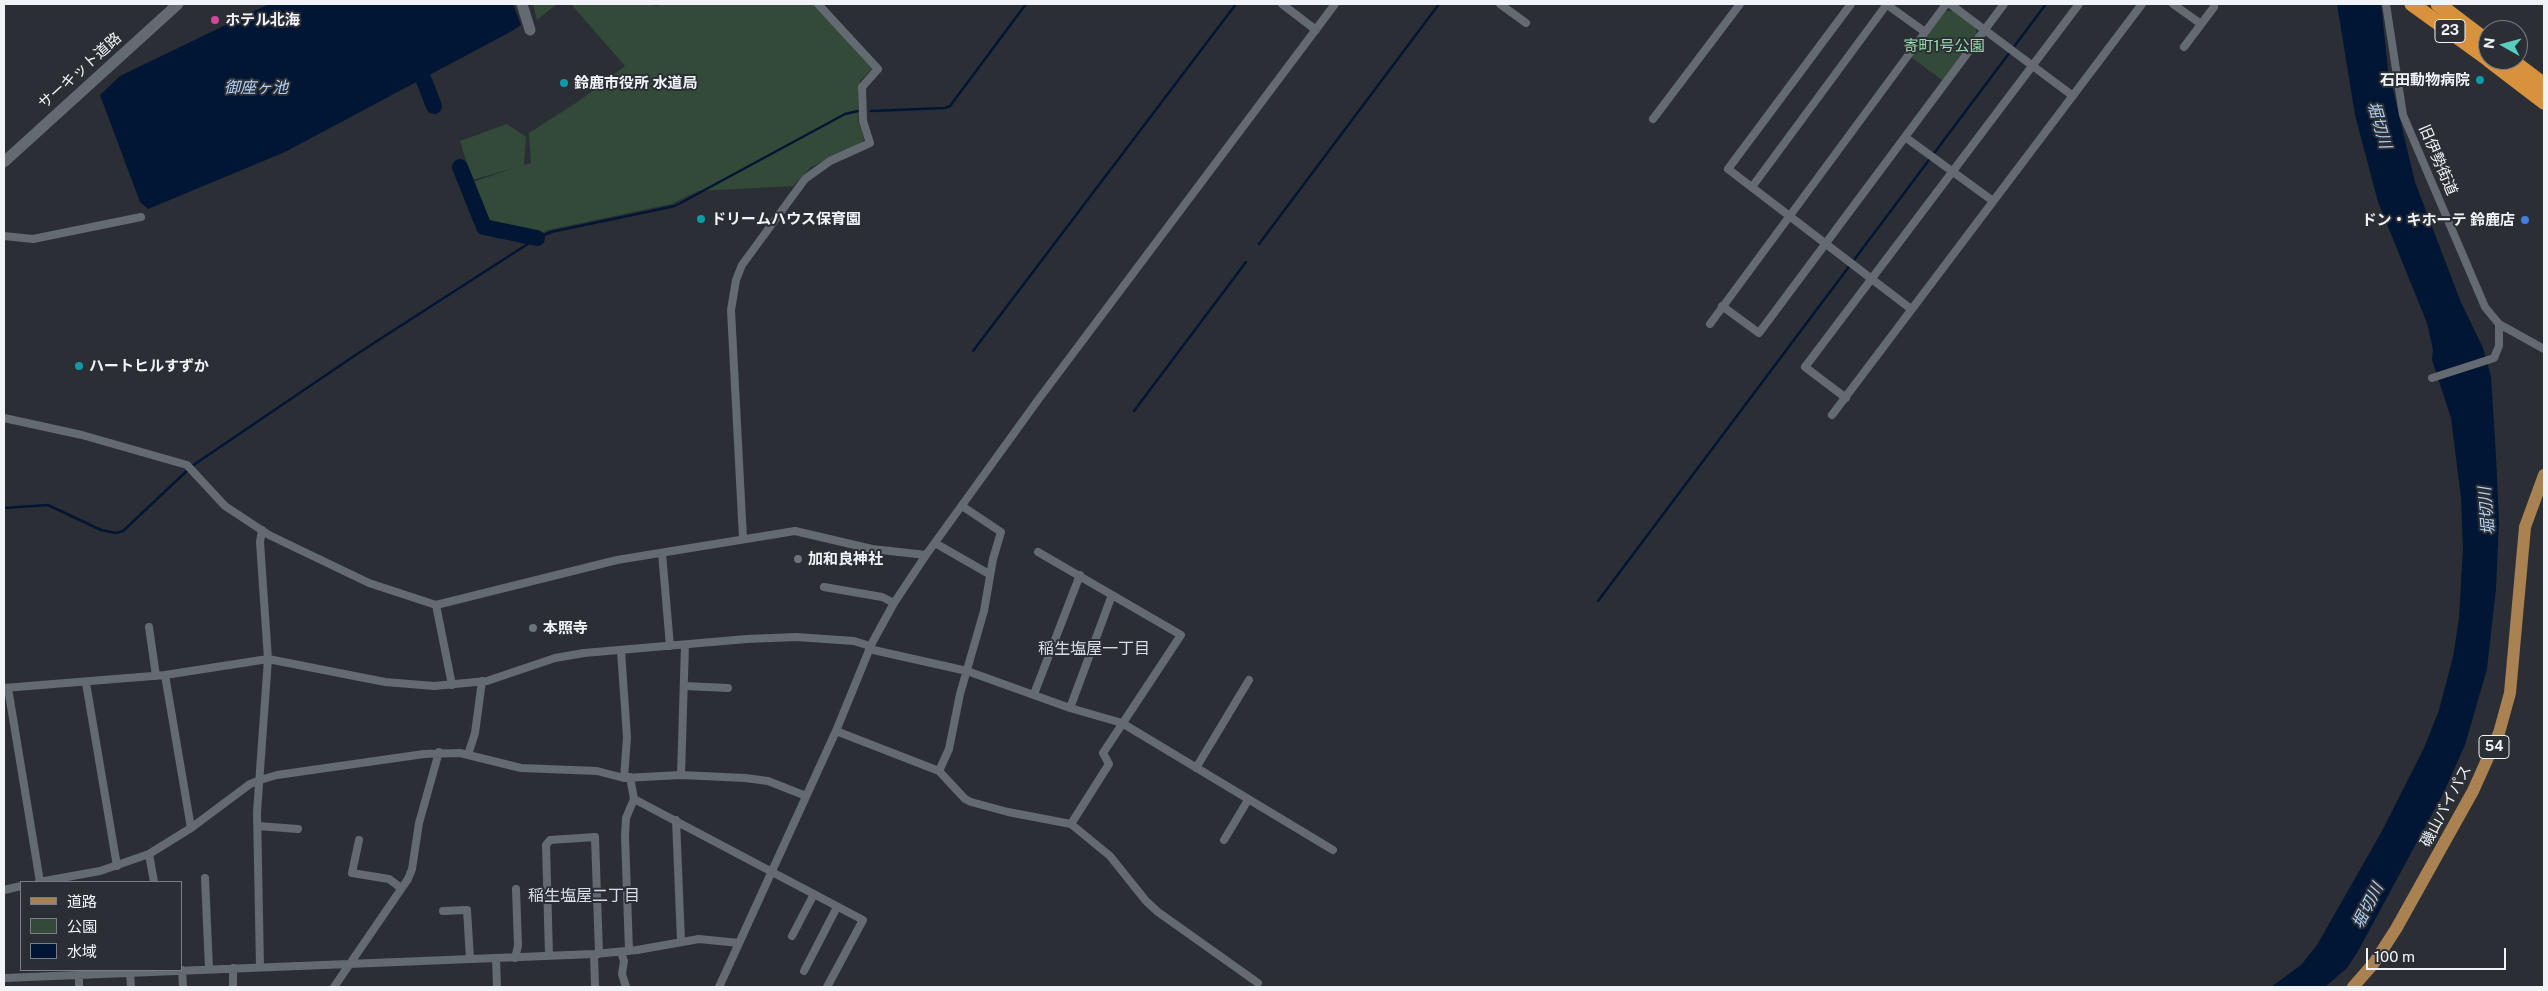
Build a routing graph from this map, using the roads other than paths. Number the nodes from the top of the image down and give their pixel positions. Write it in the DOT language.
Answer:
graph roads {
  1 [pos="178,4"];
  2 [pos="522,4"];
  3 [pos="818,4"];
  4 [pos="1282,4"];
  5 [pos="1500,4"];
  6 [pos="1740,4"];
  7 [pos="1851,4"];
  8 [pos="1886,4"];
  9 [pos="1946,4"];
  10 [pos="1950,4"];
  11 [pos="2004,4"];
  12 [pos="2079,4"];
  13 [pos="2142,4"];
  14 [pos="2173,4"];
  15 [pos="2386,4"];
  16 [pos="2412,4"];
  17 [pos="2438,4"];
  18 [pos="1331,5"];
  19 [pos="2214,7"];
  20 [pos="1526,23"];
  21 [pos="2201,24"];
  22 [pos="530,30"];
  23 [pos="1316,30"];
  24 [pos="1985,30"];
  25 [pos="1925,32"];
  26 [pos="2478,34"];
  27 [pos="2184,47"];
  28 [pos="2478,52"];
  29 [pos="2032,65"];
  30 [pos="2502,70"];
  31 [pos="2524,70"];
  32 [pos="2544,85"];
  33 [pos="2073,96"];
  34 [pos="2544,102"];
  35 [pos="1653,119"];
  36 [pos="1905,137"];
  37 [pos="4,162"];
  38 [pos="1953,172"];
  39 [pos="1752,187"];
  40 [pos="1993,201"];
  41 [pos="1790,215"];
  42 [pos="141,217"];
  43 [pos="4,236"];
  44 [pos="1826,243"];
  45 [pos="1872,278"];
  46 [pos="1722,306"];
  47 [pos="1912,310"];
  48 [pos="1710,324"];
  49 [pos="2499,324"];
  50 [pos="2544,349"];
  51 [pos="2434,378"];
  52 [pos="1846,398"];
  53 [pos="1832,415"];
  54 [pos="4,418"];
  55 [pos="2544,475"];
  56 [pos="962,506"];
  57 [pos="262,530"];
  58 [pos="743,538"];
  59 [pos="935,543"];
  60 [pos="1038,552"];
  61 [pos="662,553"];
  62 [pos="926,555"];
  63 [pos="990,574"];
  64 [pos="1080,575"];
  65 [pos="824,587"];
  66 [pos="1112,595"];
  67 [pos="894,603"];
  68 [pos="436,605"];
  69 [pos="148,627"];
  70 [pos="685,645"];
  71 [pos="670,646"];
  72 [pos="870,647"];
  73 [pos="622,651"];
  74 [pos="268,659"];
  75 [pos="967,671"];
  76 [pos="165,675"];
  77 [pos="156,676"];
  78 [pos="1249,680"];
  79 [pos="482,681"];
  80 [pos="86,683"];
  81 [pos="452,685"];
  82 [pos="684,686"];
  83 [pos="6,688"];
  84 [pos="728,688"];
  85 [pos="1034,694"];
  86 [pos="1070,708"];
  87 [pos="1122,723"];
  88 [pos="836,731"];
  89 [pos="439,752"];
  90 [pos="468,755"];
  91 [pos="1196,768"];
  92 [pos="939,771"];
  93 [pos="681,775"];
  94 [pos="627,778"];
  95 [pos="260,780"];
  96 [pos="806,796"];
  97 [pos="634,799"];
  98 [pos="1248,800"];
  99 [pos="676,820"];
  100 [pos="1071,824"];
  101 [pos="258,826"];
  102 [pos="191,828"];
  103 [pos="298,829"];
  104 [pos="359,840"];
  105 [pos="1224,840"];
  106 [pos="1333,850"];
  107 [pos="149,854"];
  108 [pos="118,866"];
  109 [pos="772,871"];
  110 [pos="205,878"];
  111 [pos="39,881"];
  112 [pos="46,881"];
  113 [pos="154,881"];
  114 [pos="20,886"];
  115 [pos="402,888"];
  116 [pos="516,889"];
  117 [pos="4,890"];
  118 [pos="814,894"];
  119 [pos="837,907"];
  120 [pos="443,911"];
  121 [pos="792,936"];
  122 [pos="681,941"];
  123 [pos="739,943"];
  124 [pos="625,951"];
  125 [pos="597,954"];
  126 [pos="549,956"];
  127 [pos="496,958"];
  128 [pos="515,958"];
  129 [pos="470,959"];
  130 [pos="350,963"];
  131 [pos="260,967"];
  132 [pos="233,968"];
  133 [pos="209,969"];
  134 [pos="182,970"];
  135 [pos="144,971"];
  136 [pos="130,972"];
  137 [pos="804,972"];
  138 [pos="74,973"];
  139 [pos="4,978"];
  140 [pos="1258,983"];
  141 [pos="595,986"];
  142 [pos="80,987"];
  143 [pos="131,987"];
  144 [pos="183,987"];
  145 [pos="234,987"];
  146 [pos="334,987"];
  147 [pos="497,987"];
  148 [pos="626,987"];
  149 [pos="719,987"];
  150 [pos="827,987"];
  151 [pos="2353,987"];
  1 -- 37 [label="street, サーキット道路"];
  2 -- 22 [label="street"];
  3 -- 58 [label="street"];
  4 -- 23 [label="street"];
  5 -- 20 [label="street"];
  6 -- 35 [label="street"];
  7 -- 39 [label="street"];
  8 -- 25 [label="street"];
  8 -- 39 [label="street"];
  9 -- 25 [label="street"];
  10 -- 24 [label="street"];
  11 -- 24 [label="street"];
  12 -- 29 [label="street"];
  13 -- 33 [label="street"];
  14 -- 21 [label="street"];
  15 -- 49 [label="street, 旧伊勢街道"];
  16 -- 28 [label="highway, 23"];
  17 -- 26 [label="highway, 23"];
  18 -- 23 [label="street"];
  19 -- 21 [label="street"];
  21 -- 27 [label="street"];
  23 -- 56 [label="street"];
  24 -- 29 [label="street"];
  24 -- 36 [label="street"];
  25 -- 41 [label="street"];
  29 -- 33 [label="street"];
  29 -- 38 [label="street"];
  30 -- 34 [label="highway, 23"];
  31 -- 32 [label="highway"];
  33 -- 40 [label="street"];
  36 -- 38 [label="street"];
  36 -- 44 [label="street"];
  38 -- 40 [label="street"];
  38 -- 45 [label="street"];
  39 -- 41 [label="street"];
  40 -- 47 [label="street"];
  41 -- 44 [label="street"];
  41 -- 46 [label="street"];
  42 -- 43 [label="street"];
  44 -- 45 [label="street"];
  44 -- 46 [label="street"];
  45 -- 47 [label="street"];
  45 -- 52 [label="street"];
  46 -- 48 [label="street"];
  47 -- 52 [label="street"];
  49 -- 50 [label="street, 旧伊勢街道"];
  49 -- 51 [label="street"];
  52 -- 53 [label="street"];
  54 -- 57 [label="street"];
  55 -- 151 [label="main road, 磯山バイパス / 54"];
  56 -- 59 [label="street"];
  56 -- 63 [label="street"];
  57 -- 68 [label="street"];
  57 -- 74 [label="street"];
  58 -- 61 [label="street"];
  58 -- 62 [label="street"];
  59 -- 62 [label="street"];
  59 -- 63 [label="street"];
  60 -- 64 [label="street"];
  61 -- 68 [label="street"];
  61 -- 71 [label="street"];
  62 -- 67 [label="street"];
  63 -- 75 [label="street"];
  64 -- 66 [label="street"];
  64 -- 85 [label="street"];
  65 -- 67 [label="street"];
  66 -- 86 [label="street"];
  66 -- 87 [label="street"];
  67 -- 72 [label="street"];
  68 -- 81 [label="street"];
  69 -- 77 [label="street"];
  70 -- 71 [label="street"];
  70 -- 72 [label="street"];
  70 -- 82 [label="street"];
  71 -- 73 [label="street"];
  72 -- 75 [label="street"];
  72 -- 88 [label="street"];
  73 -- 79 [label="street"];
  73 -- 94 [label="street"];
  74 -- 76 [label="street"];
  74 -- 81 [label="street"];
  74 -- 95 [label="street"];
  75 -- 85 [label="street"];
  75 -- 92 [label="street"];
  76 -- 77 [label="street"];
  76 -- 102 [label="street"];
  77 -- 80 [label="street"];
  78 -- 91 [label="street"];
  79 -- 81 [label="street"];
  79 -- 90 [label="street"];
  80 -- 83 [label="street"];
  80 -- 108 [label="street"];
  82 -- 84 [label="street"];
  82 -- 93 [label="street"];
  83 -- 111 [label="street"];
  85 -- 86 [label="street"];
  86 -- 87 [label="street"];
  87 -- 91 [label="street"];
  87 -- 100 [label="street"];
  88 -- 92 [label="street"];
  88 -- 96 [label="street"];
  89 -- 90 [label="street"];
  89 -- 95 [label="street"];
  89 -- 115 [label="street"];
  90 -- 94 [label="street"];
  91 -- 98 [label="street"];
  92 -- 100 [label="street"];
  93 -- 94 [label="street"];
  93 -- 96 [label="street"];
  94 -- 97 [label="street"];
  95 -- 101 [label="street"];
  95 -- 102 [label="street"];
  96 -- 109 [label="street"];
  97 -- 99 [label="street"];
  97 -- 124 [label="street"];
  98 -- 105 [label="street"];
  98 -- 106 [label="street"];
  99 -- 109 [label="street"];
  99 -- 122 [label="street"];
  100 -- 140 [label="street"];
  101 -- 103 [label="street"];
  101 -- 131 [label="street"];
  102 -- 107 [label="street"];
  104 -- 115 [label="street"];
  107 -- 108 [label="street"];
  107 -- 113 [label="street"];
  108 -- 112 [label="street"];
  109 -- 118 [label="street"];
  109 -- 123 [label="street"];
  110 -- 133 [label="street"];
  114 -- 117 [label="street"];
  115 -- 130 [label="street"];
  116 -- 128 [label="street"];
  118 -- 119 [label="street"];
  118 -- 121 [label="street"];
  119 -- 137 [label="street"];
  119 -- 150 [label="street"];
  120 -- 129 [label="street"];
  122 -- 123 [label="street"];
  122 -- 124 [label="street"];
  123 -- 149 [label="street"];
  124 -- 125 [label="street"];
  124 -- 148 [label="street"];
  125 -- 126 [label="street"];
  125 -- 126 [label="street"];
  125 -- 141 [label="street"];
  126 -- 128 [label="street"];
  127 -- 128 [label="street"];
  127 -- 129 [label="street"];
  127 -- 147 [label="street"];
  129 -- 130 [label="street"];
  130 -- 131 [label="street"];
  130 -- 146 [label="street"];
  131 -- 132 [label="street"];
  132 -- 133 [label="street"];
  132 -- 145 [label="street"];
  133 -- 134 [label="street"];
  134 -- 144 [label="street"];
  135 -- 136 [label="street"];
  136 -- 138 [label="street"];
  136 -- 143 [label="street"];
  138 -- 139 [label="street"];
  138 -- 142 [label="street"];
}
